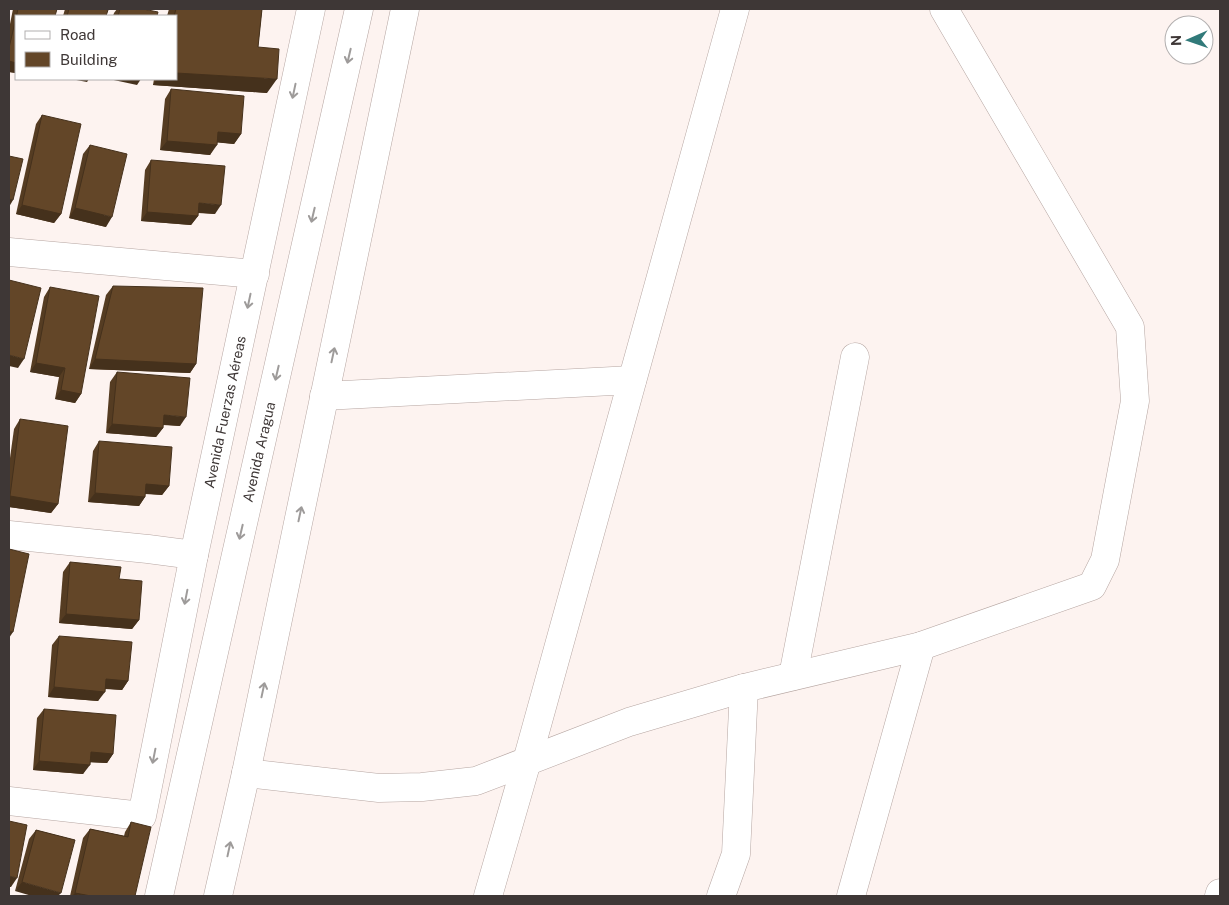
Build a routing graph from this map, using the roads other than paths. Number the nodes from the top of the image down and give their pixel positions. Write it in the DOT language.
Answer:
graph roads {
  1 [pos="311,9"];
  2 [pos="360,9"];
  3 [pos="405,9"];
  4 [pos="735,9"];
  5 [pos="944,9"];
  6 [pos="9,252"];
  7 [pos="255,274"];
  8 [pos="854,357"];
  9 [pos="632,380"];
  10 [pos="324,396"];
  11 [pos="9,535"];
  12 [pos="194,555"];
  13 [pos="921,646"];
  14 [pos="793,676"];
  15 [pos="744,688"];
  16 [pos="528,760"];
  17 [pos="246,773"];
  18 [pos="9,801"];
  19 [pos="159,896"];
  20 [pos="218,896"];
  21 [pos="488,896"];
  22 [pos="721,896"];
  23 [pos="851,896"];
  1 -- 7 [label="street, Avenida Fuerzas Aéreas, one-way"];
  2 -- 19 [label="street, Avenida Aragua, one-way"];
  10 -- 3 [label="street, one-way"];
  4 -- 9 [label="street"];
  5 -- 13 [label="street"];
  6 -- 7 [label="street"];
  7 -- 12 [label="street, Avenida Fuerzas Aéreas, one-way"];
  8 -- 14 [label="street"];
  9 -- 10 [label="street"];
  9 -- 16 [label="street"];
  17 -- 10 [label="street, one-way"];
  11 -- 12 [label="street"];
  12 -- 18 [label="street, Avenida Fuerzas Aéreas, one-way"];
  13 -- 14 [label="street"];
  13 -- 23 [label="street"];
  14 -- 15 [label="street"];
  15 -- 16 [label="street"];
  15 -- 22 [label="street"];
  16 -- 17 [label="street"];
  16 -- 21 [label="street"];
  20 -- 17 [label="street, one-way"];
}
